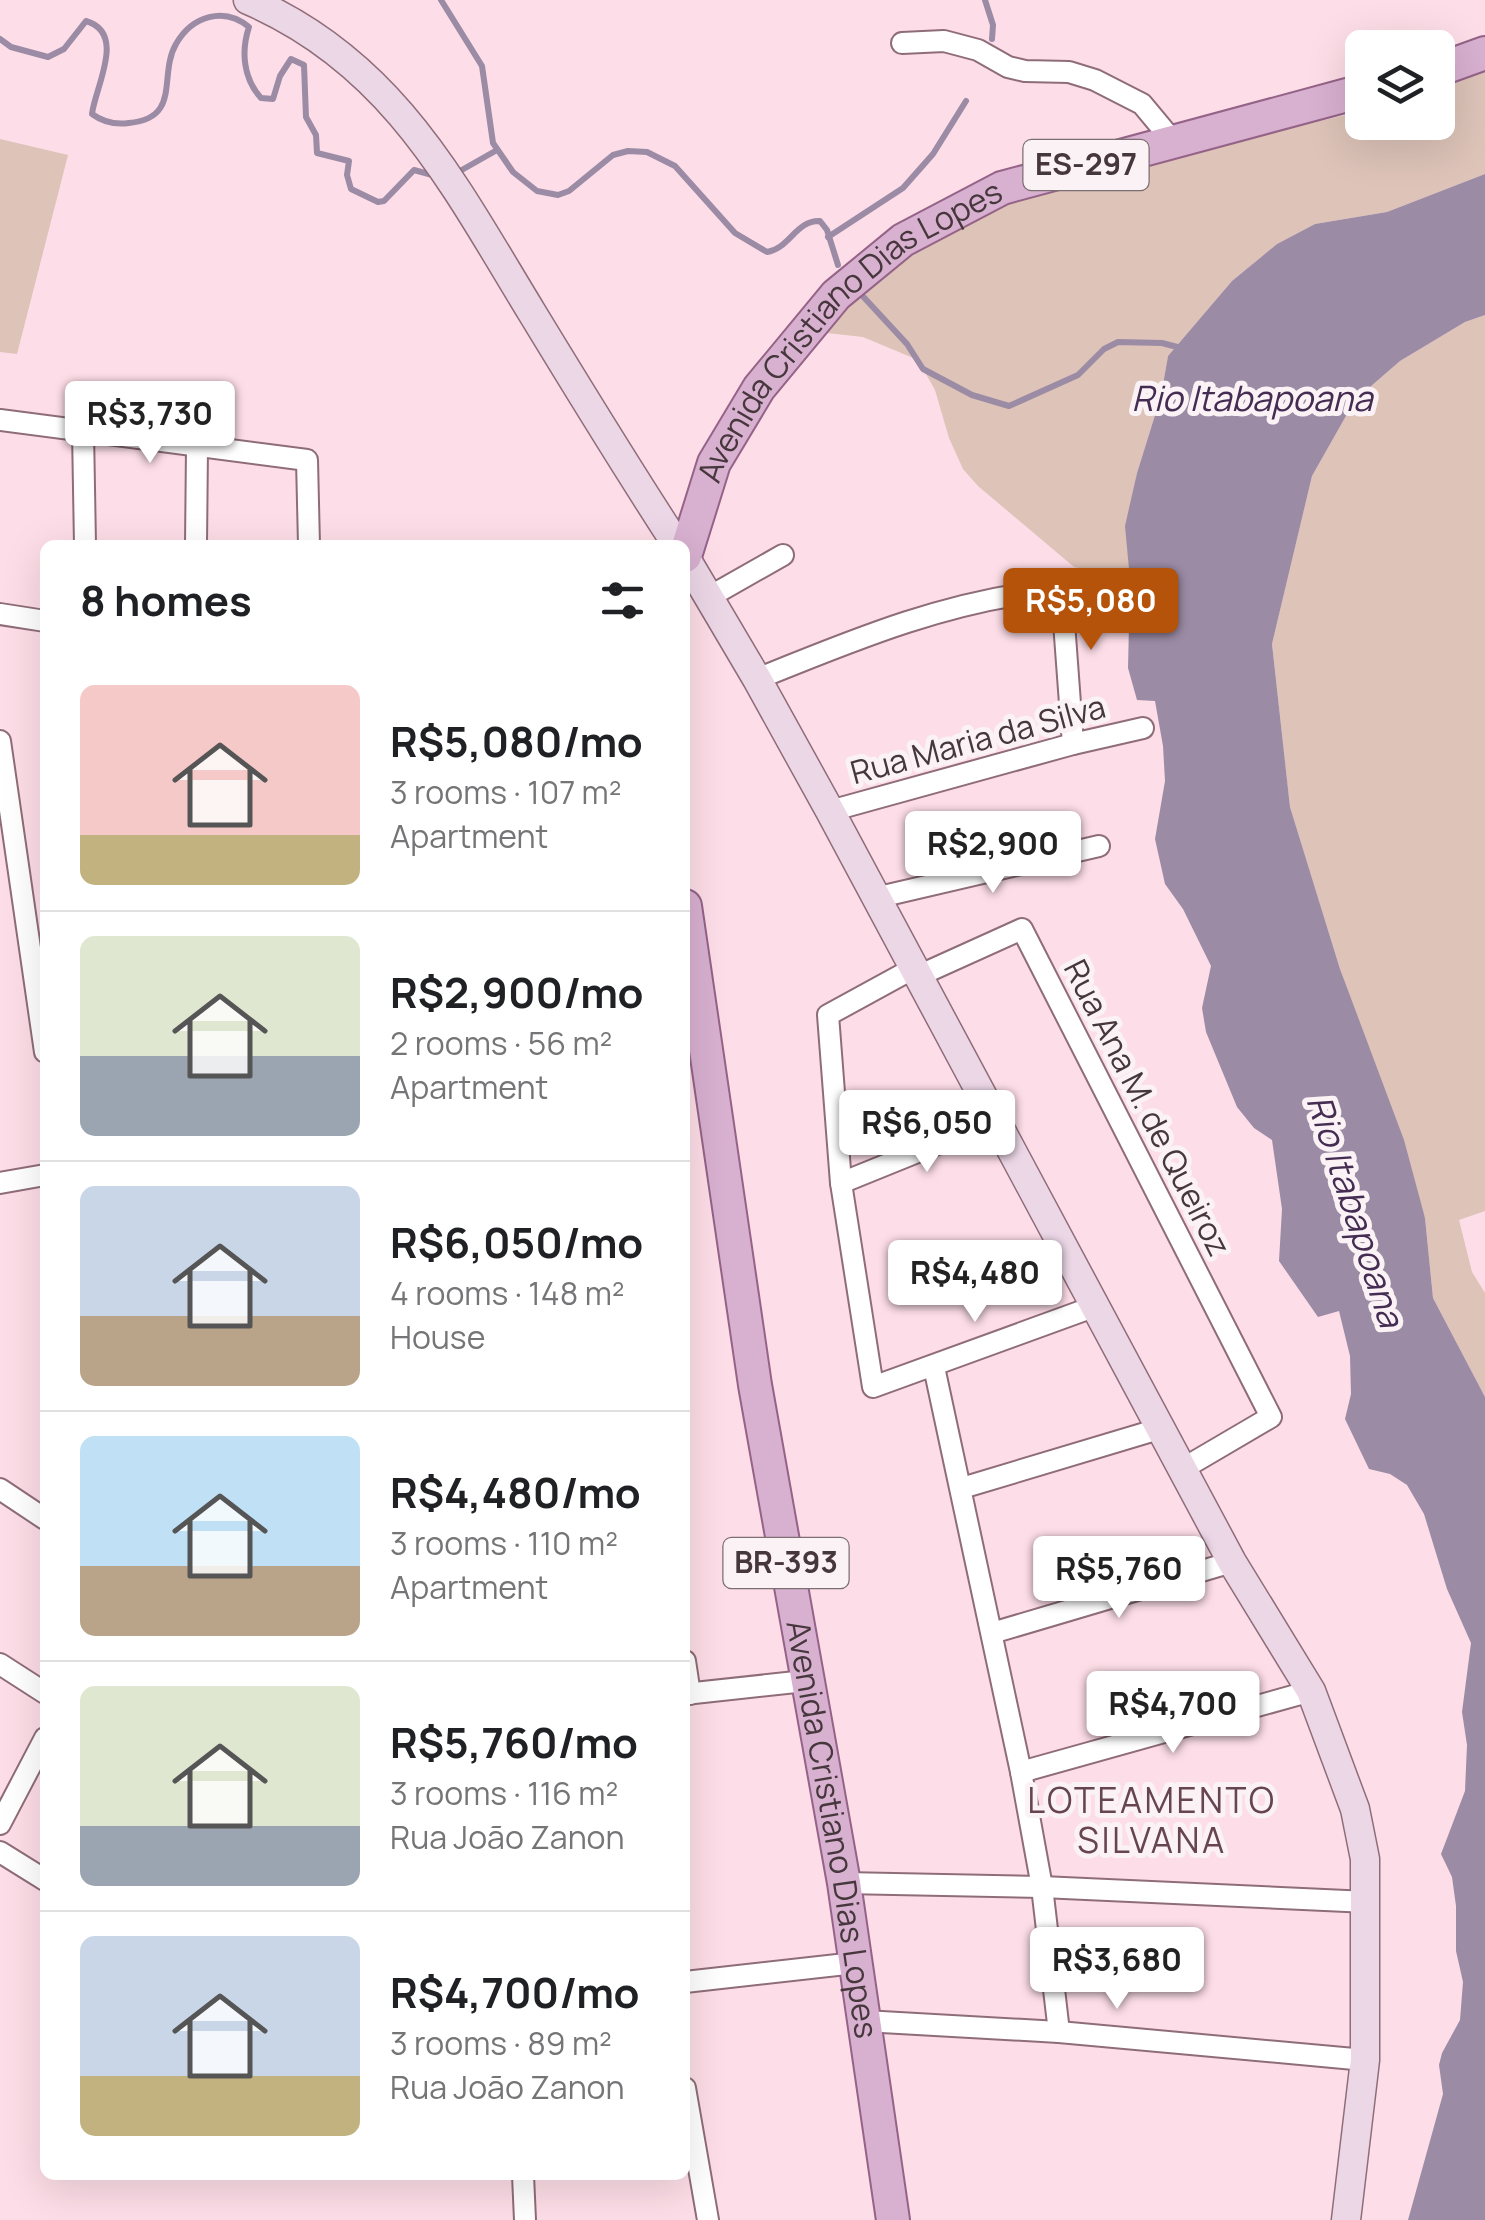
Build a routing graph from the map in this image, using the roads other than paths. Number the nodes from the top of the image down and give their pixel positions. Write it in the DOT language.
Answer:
graph roads {
  1 [pos="248,0"];
  2 [pos="902,42"];
  3 [pos="1485,52"];
  4 [pos="1455,63"];
  5 [pos="1345,95"];
  6 [pos="1172,140"];
  7 [pos="0,420"];
  8 [pos="83,432"];
  9 [pos="198,448"];
  10 [pos="84,540"];
  11 [pos="196,540"];
  12 [pos="309,540"];
  13 [pos="674,540"];
  14 [pos="690,540"];
  15 [pos="783,555"];
  16 [pos="690,565"];
  17 [pos="710,597"];
  18 [pos="0,614"];
  19 [pos="40,620"];
  20 [pos="757,679"];
  21 [pos="1143,728"];
  22 [pos="0,741"];
  23 [pos="1073,744"];
  24 [pos="830,811"];
  25 [pos="1099,846"];
  26 [pos="875,898"];
  27 [pos="690,940"];
  28 [pos="916,972"];
  29 [pos="40,1017"];
  30 [pos="994,1121"];
  31 [pos="40,1176"];
  32 [pos="0,1183"];
  33 [pos="841,1183"];
  34 [pos="1094,1306"];
  35 [pos="934,1367"];
  36 [pos="1162,1428"];
  37 [pos="1184,1468"];
  38 [pos="962,1488"];
  39 [pos="0,1490"];
  40 [pos="40,1516"];
  41 [pos="1232,1562"];
  42 [pos="992,1633"];
  43 [pos="0,1664"];
  44 [pos="806,1681"];
  45 [pos="40,1690"];
  46 [pos="1311,1691"];
  47 [pos="690,1694"];
  48 [pos="40,1748"];
  49 [pos="1022,1772"];
  50 [pos="0,1824"];
  51 [pos="0,1852"];
  52 [pos="40,1877"];
  53 [pos="844,1883"];
  54 [pos="1042,1887"];
  55 [pos="1368,1902"];
  56 [pos="855,1963"];
  57 [pos="690,1981"];
  58 [pos="864,2021"];
  59 [pos="1059,2032"];
  60 [pos="1364,2060"];
  61 [pos="690,2117"];
  62 [pos="523,2180"];
  63 [pos="525,2220"];
  64 [pos="708,2220"];
  65 [pos="892,2220"];
  66 [pos="1346,2220"];
  1 -- 13 [label="main road"];
  2 -- 6 [label="street"];
  3 -- 4 [label="main road"];
  5 -- 6 [label="main road, Avenida Cristiano Dias Lopes / ES-297"];
  6 -- 14 [label="main road, Avenida Cristiano Dias Lopes / ES-297"];
  7 -- 8 [label="street"];
  8 -- 9 [label="street"];
  8 -- 10 [label="street"];
  9 -- 11 [label="street"];
  9 -- 12 [label="street"];
  15 -- 17 [label="street"];
  16 -- 17 [label="main road"];
  17 -- 20 [label="main road"];
  18 -- 19 [label="street"];
  20 -- 23 [label="street"];
  20 -- 24 [label="main road"];
  21 -- 23 [label="street, Rua Maria da Silva"];
  22 -- 29 [label="street"];
  23 -- 24 [label="street, Rua Maria da Silva"];
  24 -- 26 [label="main road"];
  25 -- 26 [label="street"];
  26 -- 28 [label="main road"];
  27 -- 44 [label="main road, Avenida Cristiano Dias Lopes / BR-393"];
  28 -- 30 [label="main road"];
  28 -- 33 [label="street"];
  28 -- 37 [label="street, Rua Ana M. de Queiroz"];
  30 -- 33 [label="street"];
  30 -- 34 [label="main road"];
  31 -- 32 [label="street"];
  33 -- 35 [label="street"];
  34 -- 35 [label="street"];
  34 -- 36 [label="main road"];
  35 -- 38 [label="street"];
  36 -- 37 [label="main road"];
  36 -- 38 [label="street"];
  37 -- 41 [label="main road"];
  38 -- 42 [label="street"];
  39 -- 40 [label="street"];
  41 -- 42 [label="street"];
  41 -- 46 [label="main road"];
  42 -- 49 [label="street"];
  43 -- 45 [label="street"];
  44 -- 47 [label="street"];
  44 -- 53 [label="main road, Avenida Cristiano Dias Lopes / BR-393"];
  46 -- 49 [label="street"];
  46 -- 55 [label="main road"];
  48 -- 50 [label="street"];
  49 -- 54 [label="street"];
  51 -- 52 [label="street"];
  53 -- 54 [label="street"];
  53 -- 56 [label="main road, Avenida Cristiano Dias Lopes / BR-393"];
  54 -- 55 [label="street"];
  54 -- 59 [label="street"];
  55 -- 60 [label="main road"];
  56 -- 57 [label="street"];
  56 -- 58 [label="main road, Avenida Cristiano Dias Lopes / BR-393"];
  58 -- 59 [label="street"];
  58 -- 65 [label="main road, Avenida Cristiano Dias Lopes / BR-393"];
  59 -- 60 [label="street"];
  60 -- 66 [label="main road"];
  61 -- 64 [label="street"];
  62 -- 63 [label="street"];
}
